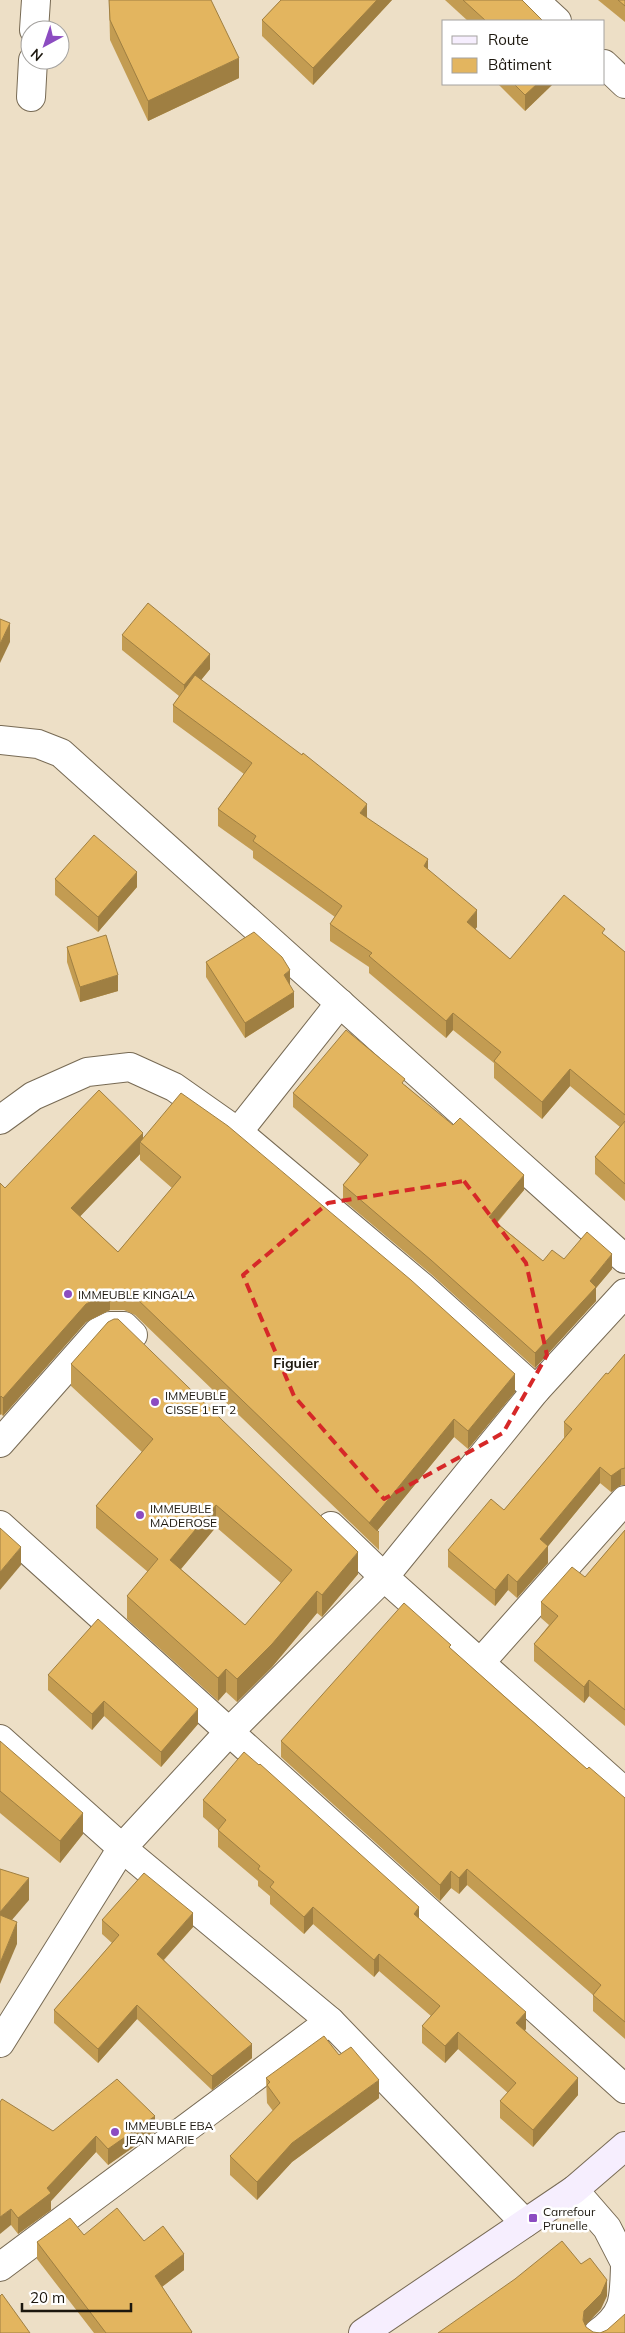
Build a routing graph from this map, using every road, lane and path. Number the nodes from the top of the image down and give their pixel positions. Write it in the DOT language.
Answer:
graph roads {
  1 [pos="36,0"];
  2 [pos="534,0"];
  3 [pos="35,20"];
  4 [pos="556,20"];
  5 [pos="605,65"];
  6 [pos="32,70"];
  7 [pos="625,84"];
  8 [pos="31,98"];
  9 [pos="0,740"];
  10 [pos="340,1003"];
  11 [pos="0,1120"];
  12 [pos="238,1132"];
  13 [pos="625,1259"];
  14 [pos="625,1292"];
  15 [pos="152,1353"];
  16 [pos="536,1390"];
  17 [pos="0,1443"];
  18 [pos="625,1500"];
  19 [pos="313,1509"];
  20 [pos="0,1525"];
  21 [pos="384,1577"];
  22 [pos="480,1663"];
  23 [pos="229,1732"];
  24 [pos="0,1739"];
  25 [pos="625,1792"];
  26 [pos="122,1848"];
  27 [pos="330,2022"];
  28 [pos="2,2035"];
  29 [pos="625,2089"];
  30 [pos="625,2146"];
  31 [pos="574,2190"];
  32 [pos="525,2223"];
  33 [pos="625,2265"];
  34 [pos="0,2267"];
  35 [pos="363,2333"];
  36 [pos="598,2333"];
  1 -- 3 [label="street"];
  2 -- 4 [label="street"];
  5 -- 7 [label="street"];
  6 -- 8 [label="street"];
  9 -- 10 [label="street"];
  10 -- 12 [label="street"];
  10 -- 13 [label="street"];
  11 -- 12 [label="street"];
  12 -- 16 [label="street"];
  14 -- 16 [label="street"];
  15 -- 17 [label="street"];
  16 -- 21 [label="street"];
  18 -- 22 [label="street"];
  19 -- 21 [label="street"];
  20 -- 23 [label="street"];
  21 -- 22 [label="street"];
  21 -- 23 [label="street"];
  22 -- 25 [label="street"];
  23 -- 26 [label="street"];
  23 -- 29 [label="street"];
  24 -- 26 [label="street"];
  26 -- 27 [label="street"];
  26 -- 28 [label="street"];
  27 -- 32 [label="street"];
  27 -- 34 [label="street"];
  30 -- 31 [label="street"];
  31 -- 32 [label="street"];
  31 -- 33 [label="street"];
  32 -- 35 [label="street"];
  33 -- 36 [label="street"];
}
